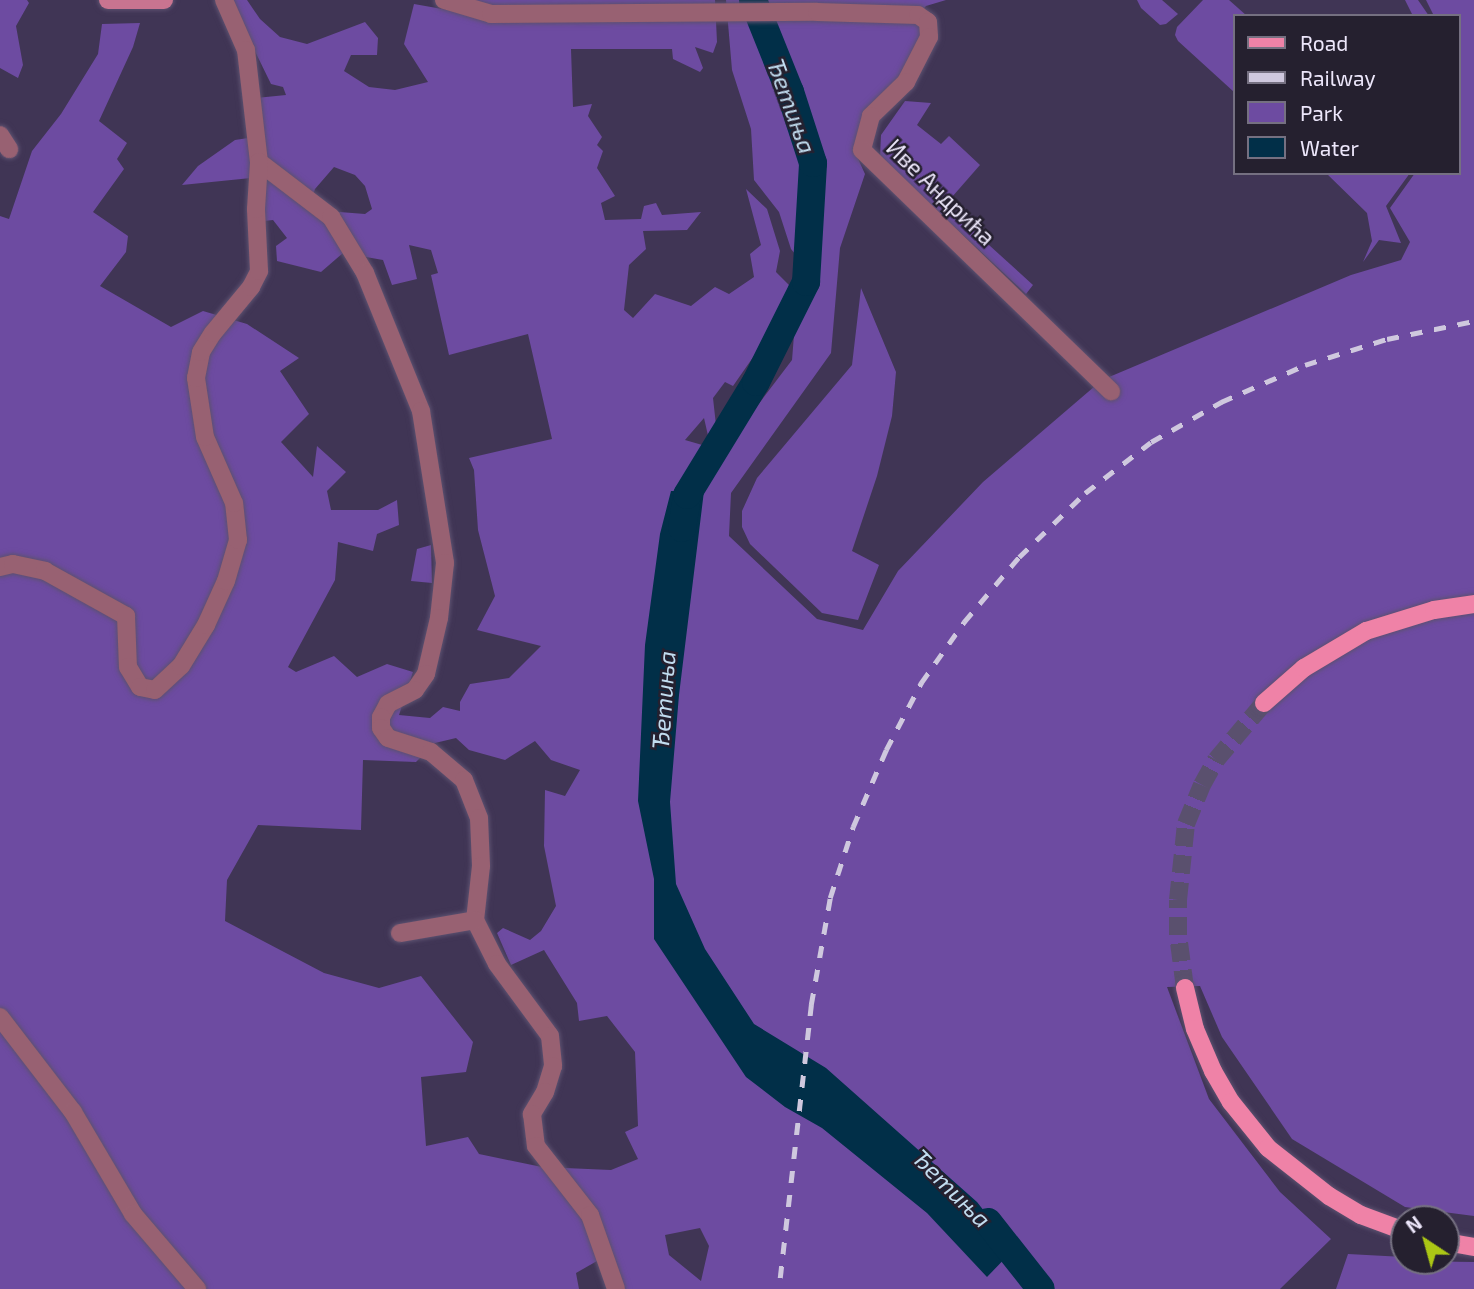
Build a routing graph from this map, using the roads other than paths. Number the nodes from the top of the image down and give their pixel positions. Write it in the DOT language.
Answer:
graph roads {
  1 [pos="108,0"];
  2 [pos="164,0"];
  3 [pos="224,0"];
  4 [pos="443,0"];
  5 [pos="259,162"];
  6 [pos="1111,391"];
  7 [pos="0,567"];
  8 [pos="1474,604"];
  9 [pos="1264,703"];
  10 [pos="475,920"];
  11 [pos="400,933"];
  12 [pos="1185,988"];
  13 [pos="0,1017"];
  14 [pos="1390,1226"];
  15 [pos="197,1289"];
  16 [pos="616,1289"];
  1 -- 2 [label="street"];
  3 -- 5 [label="street"];
  4 -- 6 [label="street, Иве Андрића"];
  5 -- 7 [label="street"];
  5 -- 10 [label="street"];
  8 -- 9 [label="main road"];
  10 -- 11 [label="street"];
  10 -- 16 [label="street"];
  12 -- 14 [label="main road"];
  13 -- 15 [label="street"];
}
